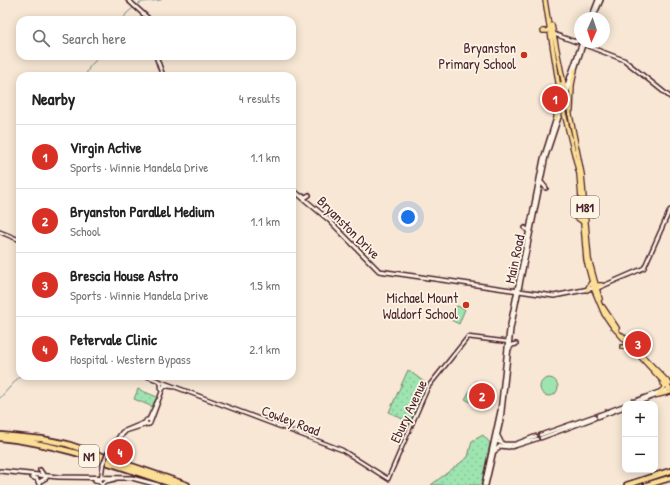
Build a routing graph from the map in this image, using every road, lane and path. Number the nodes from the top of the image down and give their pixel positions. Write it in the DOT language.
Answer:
graph roads {
  1 [pos="128,0"];
  2 [pos="546,0"];
  3 [pos="600,0"];
  4 [pos="595,12"];
  5 [pos="146,16"];
  6 [pos="550,28"];
  7 [pos="544,31"];
  8 [pos="552,34"];
  9 [pos="574,41"];
  10 [pos="574,41"];
  11 [pos="580,48"];
  12 [pos="581,48"];
  13 [pos="594,48"];
  14 [pos="557,56"];
  15 [pos="620,58"];
  16 [pos="158,60"];
  17 [pos="621,64"];
  18 [pos="575,70"];
  19 [pos="162,72"];
  20 [pos="558,85"];
  21 [pos="670,97"];
  22 [pos="564,98"];
  23 [pos="556,119"];
  24 [pos="572,126"];
  25 [pos="570,132"];
  26 [pos="577,154"];
  27 [pos="579,174"];
  28 [pos="542,180"];
  29 [pos="296,192"];
  30 [pos="539,192"];
  31 [pos="300,195"];
  32 [pos="309,195"];
  33 [pos="306,201"];
  34 [pos="306,207"];
  35 [pos="584,210"];
  36 [pos="670,210"];
  37 [pos="592,214"];
  38 [pos="583,223"];
  39 [pos="529,227"];
  40 [pos="0,232"];
  41 [pos="16,238"];
  42 [pos="635,272"];
  43 [pos="592,280"];
  44 [pos="602,285"];
  45 [pos="595,289"];
  46 [pos="517,292"];
  47 [pos="587,292"];
  48 [pos="596,298"];
  49 [pos="510,337"];
  50 [pos="631,337"];
  51 [pos="623,338"];
  52 [pos="507,343"];
  53 [pos="630,347"];
  54 [pos="509,350"];
  55 [pos="157,380"];
  56 [pos="662,380"];
  57 [pos="158,381"];
  58 [pos="165,383"];
  59 [pos="670,387"];
  60 [pos="174,388"];
  61 [pos="162,389"];
  62 [pos="182,389"];
  63 [pos="659,394"];
  64 [pos="640,401"];
  65 [pos="622,406"];
  66 [pos="596,416"];
  67 [pos="554,430"];
  68 [pos="563,430"];
  69 [pos="497,434"];
  70 [pos="547,434"];
  71 [pos="491,435"];
  72 [pos="0,438"];
  73 [pos="537,438"];
  74 [pos="495,439"];
  75 [pos="501,442"];
  76 [pos="509,447"];
  77 [pos="494,452"];
  78 [pos="0,471"];
  79 [pos="670,471"];
  80 [pos="670,475"];
  81 [pos="32,476"];
  82 [pos="47,478"];
  83 [pos="102,478"];
  84 [pos="670,478"];
  85 [pos="115,479"];
  86 [pos="388,479"];
  87 [pos="95,480"];
  88 [pos="670,481"];
  89 [pos="103,485"];
  90 [pos="153,485"];
  91 [pos="158,485"];
  92 [pos="174,485"];
  93 [pos="187,485"];
  94 [pos="485,485"];
  95 [pos="627,485"];
  96 [pos="635,485"];
  97 [pos="647,485"];
  98 [pos="654,485"];
  1 -- 5 [label="main road"];
  2 -- 6 [label="main road, M81"];
  2 -- 8 [label="main road, M81"];
  3 -- 4 [label="main road"];
  6 -- 7 [label="main road"];
  6 -- 8 [label="main road, M81"];
  8 -- 9 [label="street"];
  8 -- 10 [label="street"];
  8 -- 14 [label="main road, M81"];
  8 -- 20 [label="main road, M81"];
  11 -- 22 [label="main road, Main Road"];
  12 -- 18 [label="main road, Main Road"];
  13 -- 15 [label="street"];
  14 -- 22 [label="main road, M81"];
  14 -- 22 [label="main road"];
  15 -- 17 [label="street"];
  15 -- 21 [label="street"];
  16 -- 19 [label="main road"];
  18 -- 22 [label="main road, Main Road"];
  18 -- 24 [label="main road"];
  20 -- 22 [label="main road, M81"];
  20 -- 23 [label="main road"];
  22 -- 23 [label="main road, Main Road"];
  22 -- 24 [label="main road, M81"];
  22 -- 25 [label="main road"];
  22 -- 25 [label="main road, M81"];
  22 -- 28 [label="main road, Main Road"];
  23 -- 39 [label="main road, Main Road"];
  24 -- 26 [label="main road, M81"];
  25 -- 27 [label="main road, M81"];
  26 -- 27 [label="main road"];
  26 -- 35 [label="main road, M81"];
  27 -- 35 [label="main road, M81"];
  28 -- 30 [label="main road, Main Road"];
  28 -- 30 [label="main road"];
  29 -- 31 [label="main road, Bryanston Drive"];
  30 -- 39 [label="main road, Main Road"];
  31 -- 32 [label="main road"];
  31 -- 33 [label="main road, Bryanston Drive"];
  33 -- 34 [label="main road"];
  33 -- 46 [label="main road, Bryanston Drive"];
  35 -- 37 [label="main road"];
  35 -- 38 [label="main road, M81"];
  35 -- 38 [label="main road"];
  35 -- 43 [label="main road, M81"];
  36 -- 42 [label="street, Bryanston Drive"];
  38 -- 43 [label="main road, M81"];
  39 -- 46 [label="main road, Main Road"];
  39 -- 46 [label="main road, Main Road"];
  40 -- 41 [label="street"];
  42 -- 44 [label="street, Bryanston Drive"];
  42 -- 45 [label="street, Bryanston Drive"];
  43 -- 44 [label="main road"];
  43 -- 45 [label="main road, M81"];
  43 -- 47 [label="main road"];
  44 -- 45 [label="street, Bryanston Drive"];
  45 -- 47 [label="main road, Bryanston Drive"];
  45 -- 48 [label="main road, M81"];
  45 -- 51 [label="main road, M81"];
  46 -- 47 [label="main road, Bryanston Drive"];
  46 -- 49 [label="main road, Main Road"];
  46 -- 52 [label="main road, Main Road"];
  47 -- 48 [label="main road"];
  48 -- 51 [label="main road, M81"];
  49 -- 52 [label="main road, Main Road"];
  49 -- 54 [label="main road"];
  50 -- 51 [label="main road"];
  51 -- 53 [label="main road, M81"];
  51 -- 53 [label="main road"];
  51 -- 59 [label="main road, M81"];
  52 -- 54 [label="main road, Main Road"];
  52 -- 69 [label="main road, Main Road"];
  52 -- 86 [label="street, Ebury Avenue"];
  53 -- 56 [label="main road, M81"];
  54 -- 69 [label="main road, Main Road"];
  55 -- 58 [label="street, Cowley Road"];
  56 -- 59 [label="main road, M81"];
  56 -- 63 [label="main road"];
  57 -- 58 [label="street, Cowley Road"];
  57 -- 61 [label="street"];
  58 -- 60 [label="street, Cowley Road"];
  58 -- 61 [label="street"];
  58 -- 62 [label="street, Cowley Road"];
  59 -- 63 [label="main road"];
  60 -- 61 [label="street"];
  60 -- 62 [label="street, Cowley Road"];
  61 -- 83 [label="street, bridge"];
  62 -- 86 [label="street, Cowley Road"];
  63 -- 64 [label="street"];
  65 -- 66 [label="street"];
  66 -- 67 [label="street"];
  66 -- 68 [label="street"];
  67 -- 68 [label="street"];
  67 -- 70 [label="street"];
  68 -- 70 [label="street"];
  69 -- 71 [label="main road"];
  69 -- 74 [label="main road, Main Road"];
  69 -- 75 [label="main road"];
  70 -- 73 [label="street"];
  72 -- 92 [label="highway, N1"];
  72 -- 93 [label="highway, N1"];
  73 -- 75 [label="street"];
  73 -- 76 [label="street"];
  74 -- 75 [label="street"];
  74 -- 76 [label="street"];
  74 -- 77 [label="main road, Main Road"];
  74 -- 94 [label="main road, Main Road"];
  76 -- 77 [label="main road"];
  77 -- 94 [label="main road, Main Road"];
  78 -- 81 [label="main road"];
  79 -- 95 [label="highway"];
  80 -- 96 [label="highway"];
  81 -- 82 [label="main road"];
  81 -- 82 [label="main road"];
  81 -- 82 [label="main road"];
  82 -- 83 [label="main road"];
  82 -- 87 [label="main road"];
  83 -- 85 [label="main road"];
  83 -- 87 [label="main road"];
  83 -- 91 [label="main road"];
  84 -- 97 [label="highway"];
  85 -- 89 [label="main road"];
  85 -- 90 [label="main road"];
  87 -- 89 [label="main road"];
  88 -- 98 [label="highway"];
}
